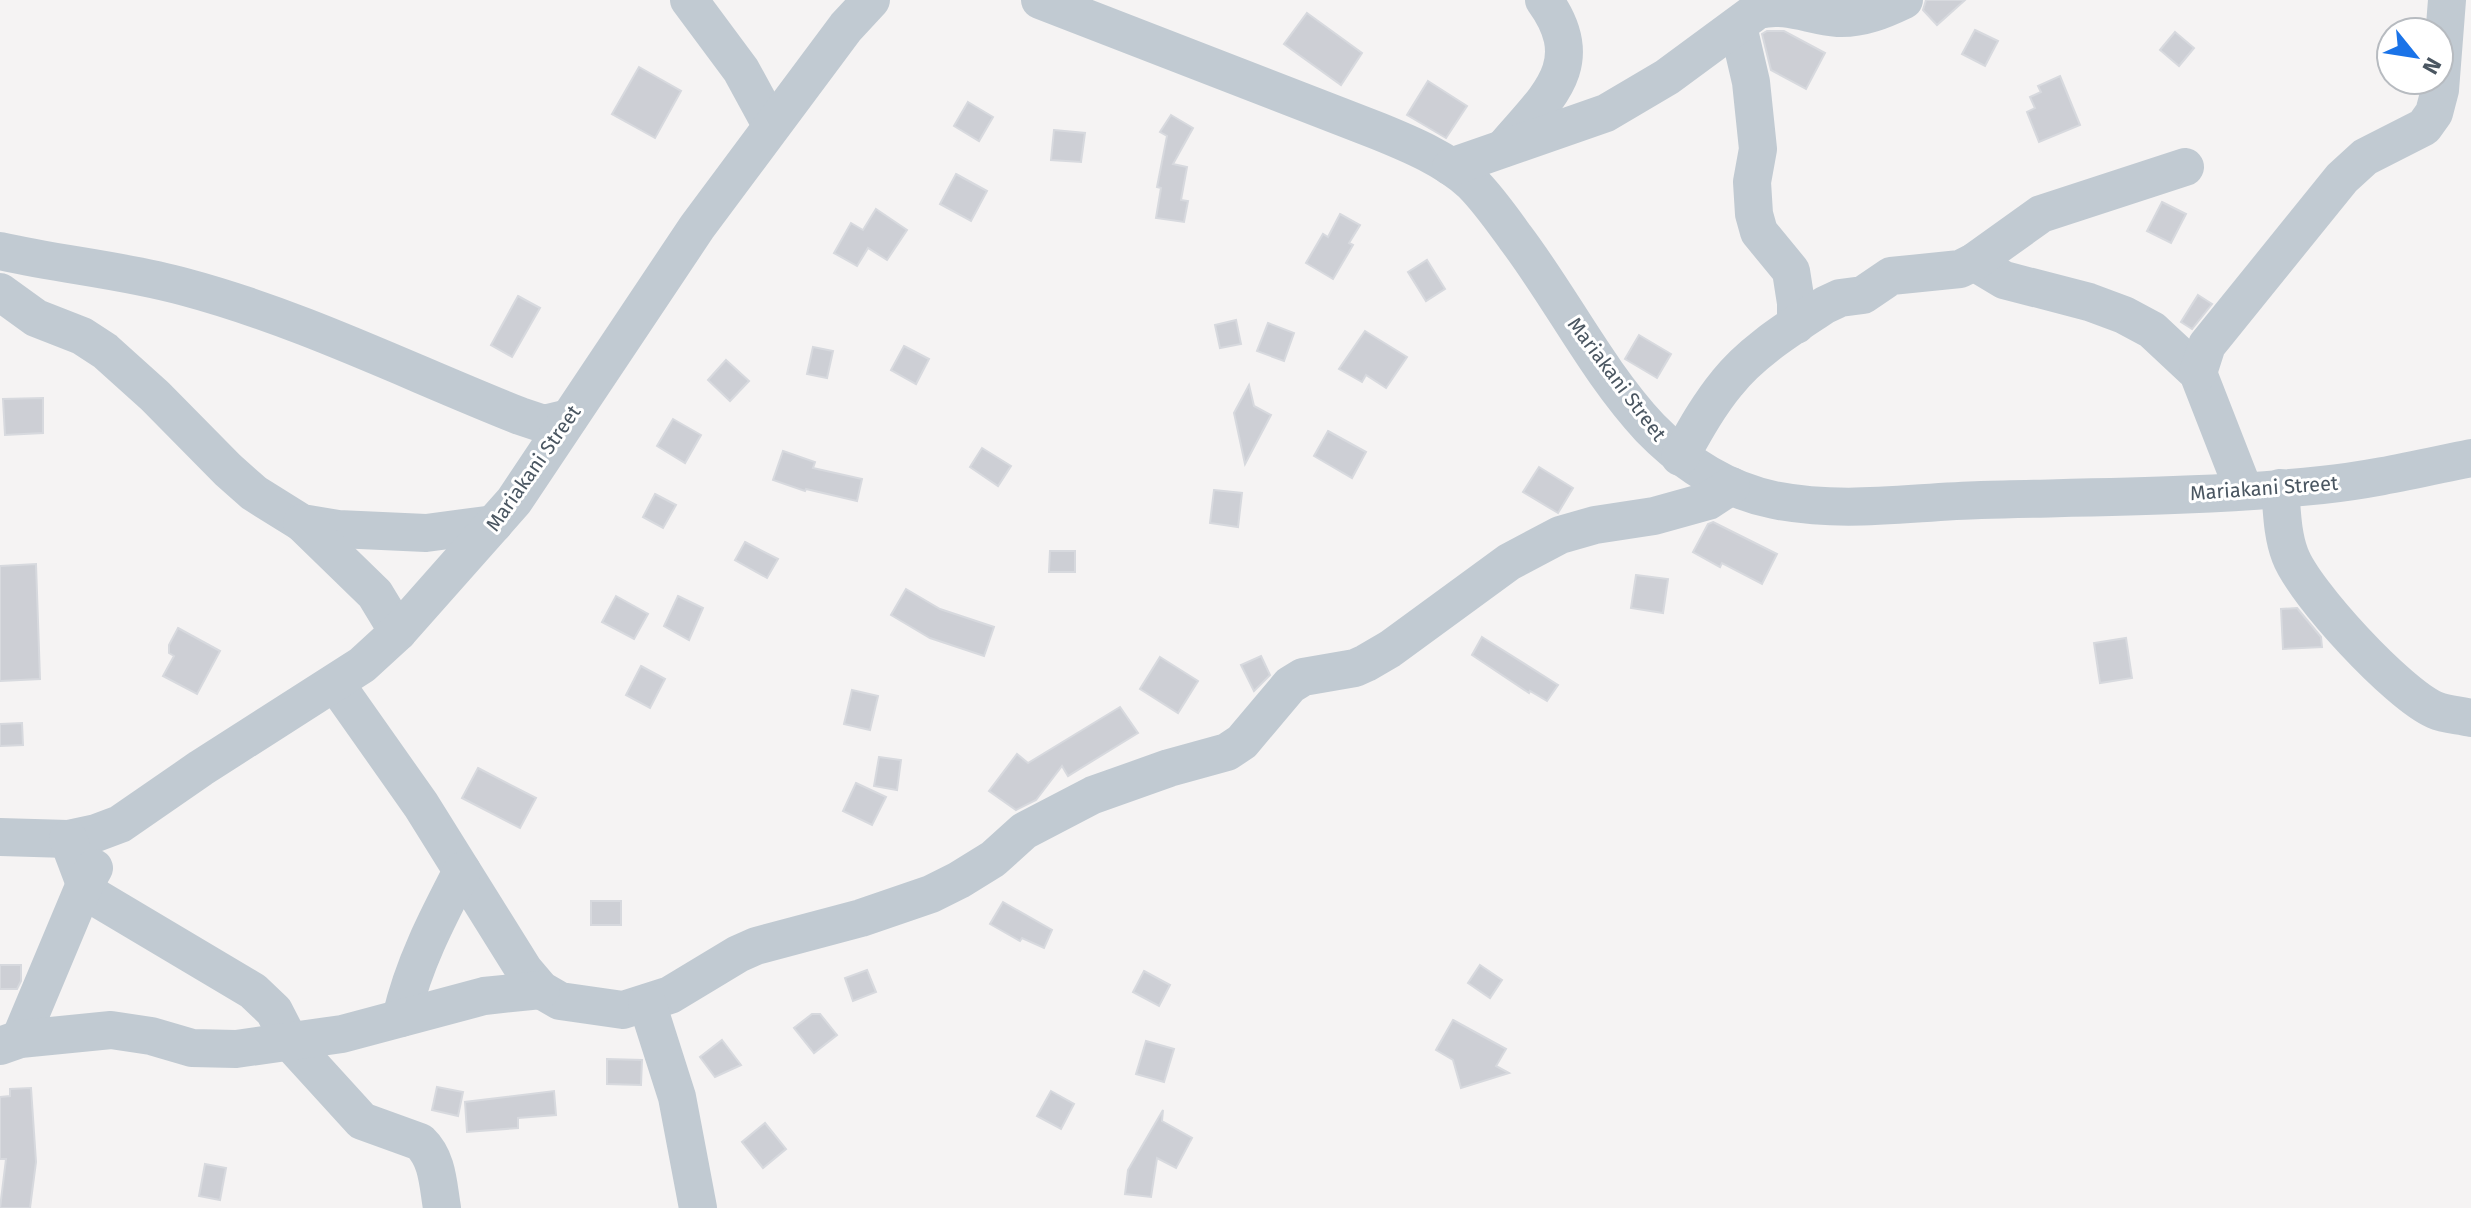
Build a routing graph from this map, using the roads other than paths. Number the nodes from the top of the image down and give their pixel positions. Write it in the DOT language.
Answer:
graph roads {
  1 [pos="689,0"];
  2 [pos="871,0"];
  3 [pos="1040,0"];
  4 [pos="1544,0"];
  5 [pos="1904,0"];
  6 [pos="2447,0"];
  7 [pos="1738,26"];
  8 [pos="771,125"];
  9 [pos="1502,150"];
  10 [pos="1451,167"];
  11 [pos="2185,167"];
  12 [pos="0,251"];
  13 [pos="1974,262"];
  14 [pos="0,292"];
  15 [pos="1796,325"];
  16 [pos="2198,373"];
  17 [pos="569,418"];
  18 [pos="1680,457"];
  19 [pos="2471,458"];
  20 [pos="1731,486"];
  21 [pos="2262,490"];
  22 [pos="302,523"];
  23 [pos="494,524"];
  24 [pos="398,632"];
  25 [pos="335,683"];
  26 [pos="2471,718"];
  27 [pos="120,824"];
  28 [pos="0,837"];
  29 [pos="68,839"];
  30 [pos="462,871"];
  31 [pos="85,884"];
  32 [pos="541,990"];
  33 [pos="647,1003"];
  34 [pos="401,1018"];
  35 [pos="290,1042"];
  36 [pos="10,1043"];
  37 [pos="442,1208"];
  38 [pos="698,1208"];
  1 -- 8 [label="street"];
  2 -- 8 [label="street, Mariakani Street"];
  3 -- 10 [label="street, Mariakani Street"];
  4 -- 9 [label="street"];
  5 -- 7 [label="street"];
  6 -- 16 [label="street"];
  7 -- 9 [label="street"];
  7 -- 15 [label="street"];
  8 -- 17 [label="street, Mariakani Street"];
  9 -- 10 [label="street"];
  10 -- 18 [label="street, Mariakani Street"];
  11 -- 13 [label="street"];
  12 -- 17 [label="street"];
  13 -- 15 [label="street"];
  13 -- 16 [label="street"];
  14 -- 22 [label="street"];
  15 -- 18 [label="street"];
  16 -- 21 [label="street"];
  17 -- 23 [label="street, Mariakani Street"];
  18 -- 20 [label="street, Mariakani Street"];
  19 -- 21 [label="street, Mariakani Street"];
  20 -- 21 [label="street, Mariakani Street"];
  20 -- 33 [label="street"];
  21 -- 26 [label="street"];
  22 -- 23 [label="street"];
  22 -- 24 [label="street"];
  23 -- 24 [label="street, Mariakani Street"];
  24 -- 25 [label="street, Mariakani Street"];
  25 -- 27 [label="street, Mariakani Street"];
  25 -- 30 [label="street"];
  27 -- 29 [label="street, Mariakani Street"];
  27 -- 31 [label="street"];
  28 -- 29 [label="street, Mariakani Street"];
  29 -- 31 [label="street"];
  30 -- 32 [label="street"];
  30 -- 34 [label="street"];
  31 -- 35 [label="street"];
  31 -- 36 [label="street"];
  32 -- 33 [label="street"];
  32 -- 34 [label="street"];
  33 -- 38 [label="street"];
  34 -- 35 [label="street"];
  35 -- 36 [label="street"];
  35 -- 37 [label="street"];
}
